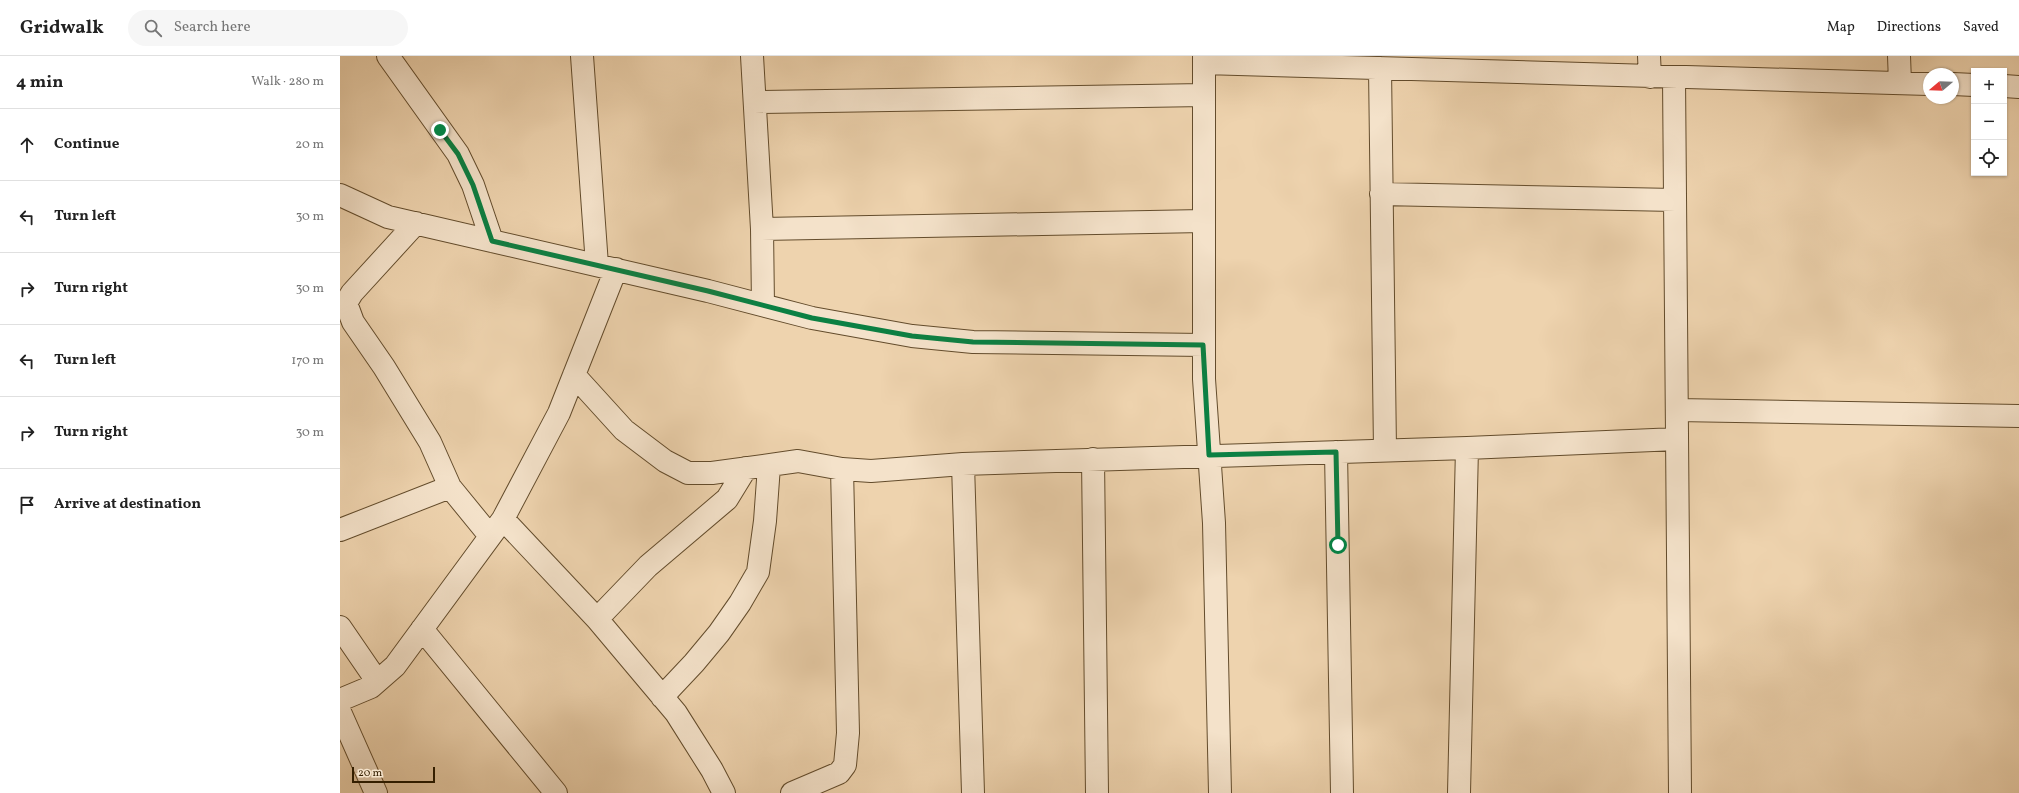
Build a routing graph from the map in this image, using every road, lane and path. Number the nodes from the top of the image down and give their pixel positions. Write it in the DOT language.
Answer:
graph roads {
  1 [pos="388,56"];
  2 [pos="582,56"];
  3 [pos="752,56"];
  4 [pos="1899,56"];
  5 [pos="1204,59"];
  6 [pos="1407,63"];
  7 [pos="1650,66"];
  8 [pos="1380,68"];
  9 [pos="1674,77"];
  10 [pos="1900,82"];
  11 [pos="1923,84"];
  12 [pos="1959,84"];
  13 [pos="1971,85"];
  14 [pos="2007,86"];
  15 [pos="2019,87"];
  16 [pos="1204,96"];
  17 [pos="755,102"];
  18 [pos="1381,194"];
  19 [pos="340,195"];
  20 [pos="1675,200"];
  21 [pos="1203,221"];
  22 [pos="416,223"];
  23 [pos="762,229"];
  24 [pos="492,241"];
  25 [pos="606,267"];
  26 [pos="763,305"];
  27 [pos="1203,345"];
  28 [pos="574,375"];
  29 [pos="1677,410"];
  30 [pos="2019,416"];
  31 [pos="1677,439"];
  32 [pos="1467,448"];
  33 [pos="1385,450"];
  34 [pos="1336,452"];
  35 [pos="1209,455"];
  36 [pos="1093,459"];
  37 [pos="963,464"];
  38 [pos="769,466"];
  39 [pos="746,468"];
  40 [pos="842,470"];
  41 [pos="450,487"];
  42 [pos="496,527"];
  43 [pos="340,530"];
  44 [pos="597,619"];
  45 [pos="340,627"];
  46 [pos="422,629"];
  47 [pos="377,681"];
  48 [pos="662,697"];
  49 [pos="340,700"];
  50 [pos="340,712"];
  51 [pos="376,793"];
  52 [pos="556,793"];
  53 [pos="724,793"];
  54 [pos="792,793"];
  55 [pos="972,793"];
  56 [pos="1097,793"];
  57 [pos="1220,793"];
  58 [pos="1342,793"];
  59 [pos="1459,793"];
  60 [pos="1680,793"];
  1 -- 24 [label="street"];
  2 -- 25 [label="street"];
  3 -- 17 [label="street"];
  4 -- 10 [label="street"];
  5 -- 8 [label="street"];
  5 -- 16 [label="street"];
  6 -- 7 [label="street"];
  6 -- 8 [label="street"];
  7 -- 9 [label="street"];
  8 -- 18 [label="street"];
  9 -- 10 [label="street"];
  9 -- 20 [label="street"];
  10 -- 11 [label="street"];
  12 -- 13 [label="street"];
  14 -- 15 [label="street"];
  16 -- 17 [label="street"];
  16 -- 21 [label="street"];
  17 -- 23 [label="street"];
  18 -- 20 [label="street"];
  18 -- 33 [label="street"];
  19 -- 22 [label="street"];
  20 -- 29 [label="street"];
  21 -- 23 [label="street"];
  21 -- 27 [label="street"];
  22 -- 24 [label="street"];
  22 -- 41 [label="street"];
  23 -- 26 [label="street"];
  24 -- 25 [label="street"];
  25 -- 26 [label="street"];
  25 -- 28 [label="street"];
  26 -- 27 [label="street"];
  27 -- 35 [label="street"];
  28 -- 39 [label="street"];
  28 -- 42 [label="street"];
  29 -- 30 [label="street"];
  29 -- 31 [label="street"];
  31 -- 32 [label="street"];
  31 -- 60 [label="street"];
  32 -- 33 [label="street"];
  32 -- 59 [label="street"];
  33 -- 34 [label="street"];
  34 -- 35 [label="street"];
  34 -- 58 [label="street"];
  35 -- 36 [label="street"];
  35 -- 57 [label="street"];
  36 -- 37 [label="street"];
  36 -- 56 [label="street"];
  37 -- 40 [label="street"];
  37 -- 55 [label="street"];
  38 -- 39 [label="street"];
  38 -- 40 [label="street"];
  38 -- 48 [label="street"];
  39 -- 44 [label="street"];
  40 -- 54 [label="street"];
  41 -- 42 [label="street"];
  41 -- 43 [label="street"];
  42 -- 44 [label="street"];
  42 -- 46 [label="street"];
  44 -- 48 [label="street"];
  45 -- 47 [label="street"];
  46 -- 47 [label="street"];
  46 -- 52 [label="street"];
  47 -- 49 [label="street"];
  48 -- 53 [label="street"];
  50 -- 51 [label="street"];
}
